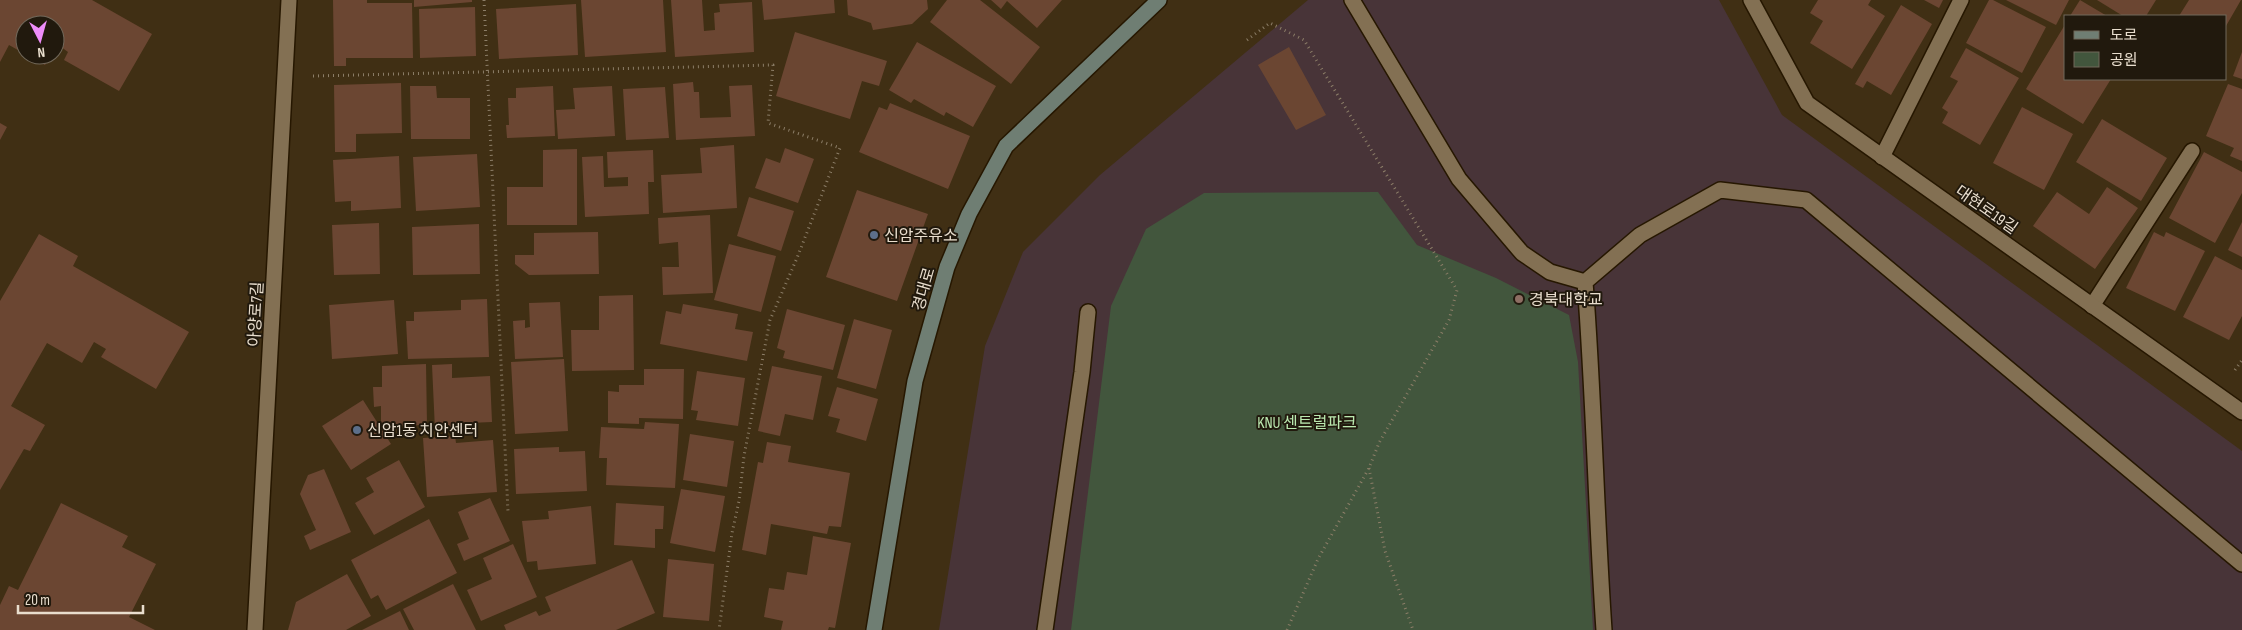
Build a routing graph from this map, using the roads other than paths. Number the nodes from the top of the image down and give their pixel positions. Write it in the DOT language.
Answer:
graph roads {
  1 [pos="289,0"];
  2 [pos="1159,0"];
  3 [pos="1352,0"];
  4 [pos="1751,0"];
  5 [pos="1961,0"];
  6 [pos="2192,151"];
  7 [pos="1882,157"];
  8 [pos="1585,282"];
  9 [pos="2092,306"];
  10 [pos="1088,312"];
  11 [pos="2242,412"];
  12 [pos="2242,564"];
  13 [pos="255,630"];
  14 [pos="874,630"];
  15 [pos="1045,630"];
  16 [pos="1604,630"];
  1 -- 13 [label="street, 아양로7길"];
  2 -- 14 [label="main road, 경대로"];
  3 -- 8 [label="street"];
  4 -- 7 [label="street, 대현로19길"];
  5 -- 7 [label="street"];
  6 -- 9 [label="street"];
  7 -- 9 [label="street, 대현로19길"];
  8 -- 12 [label="street"];
  8 -- 16 [label="street"];
  9 -- 11 [label="street, 대현로19길"];
  10 -- 15 [label="street"];
}
